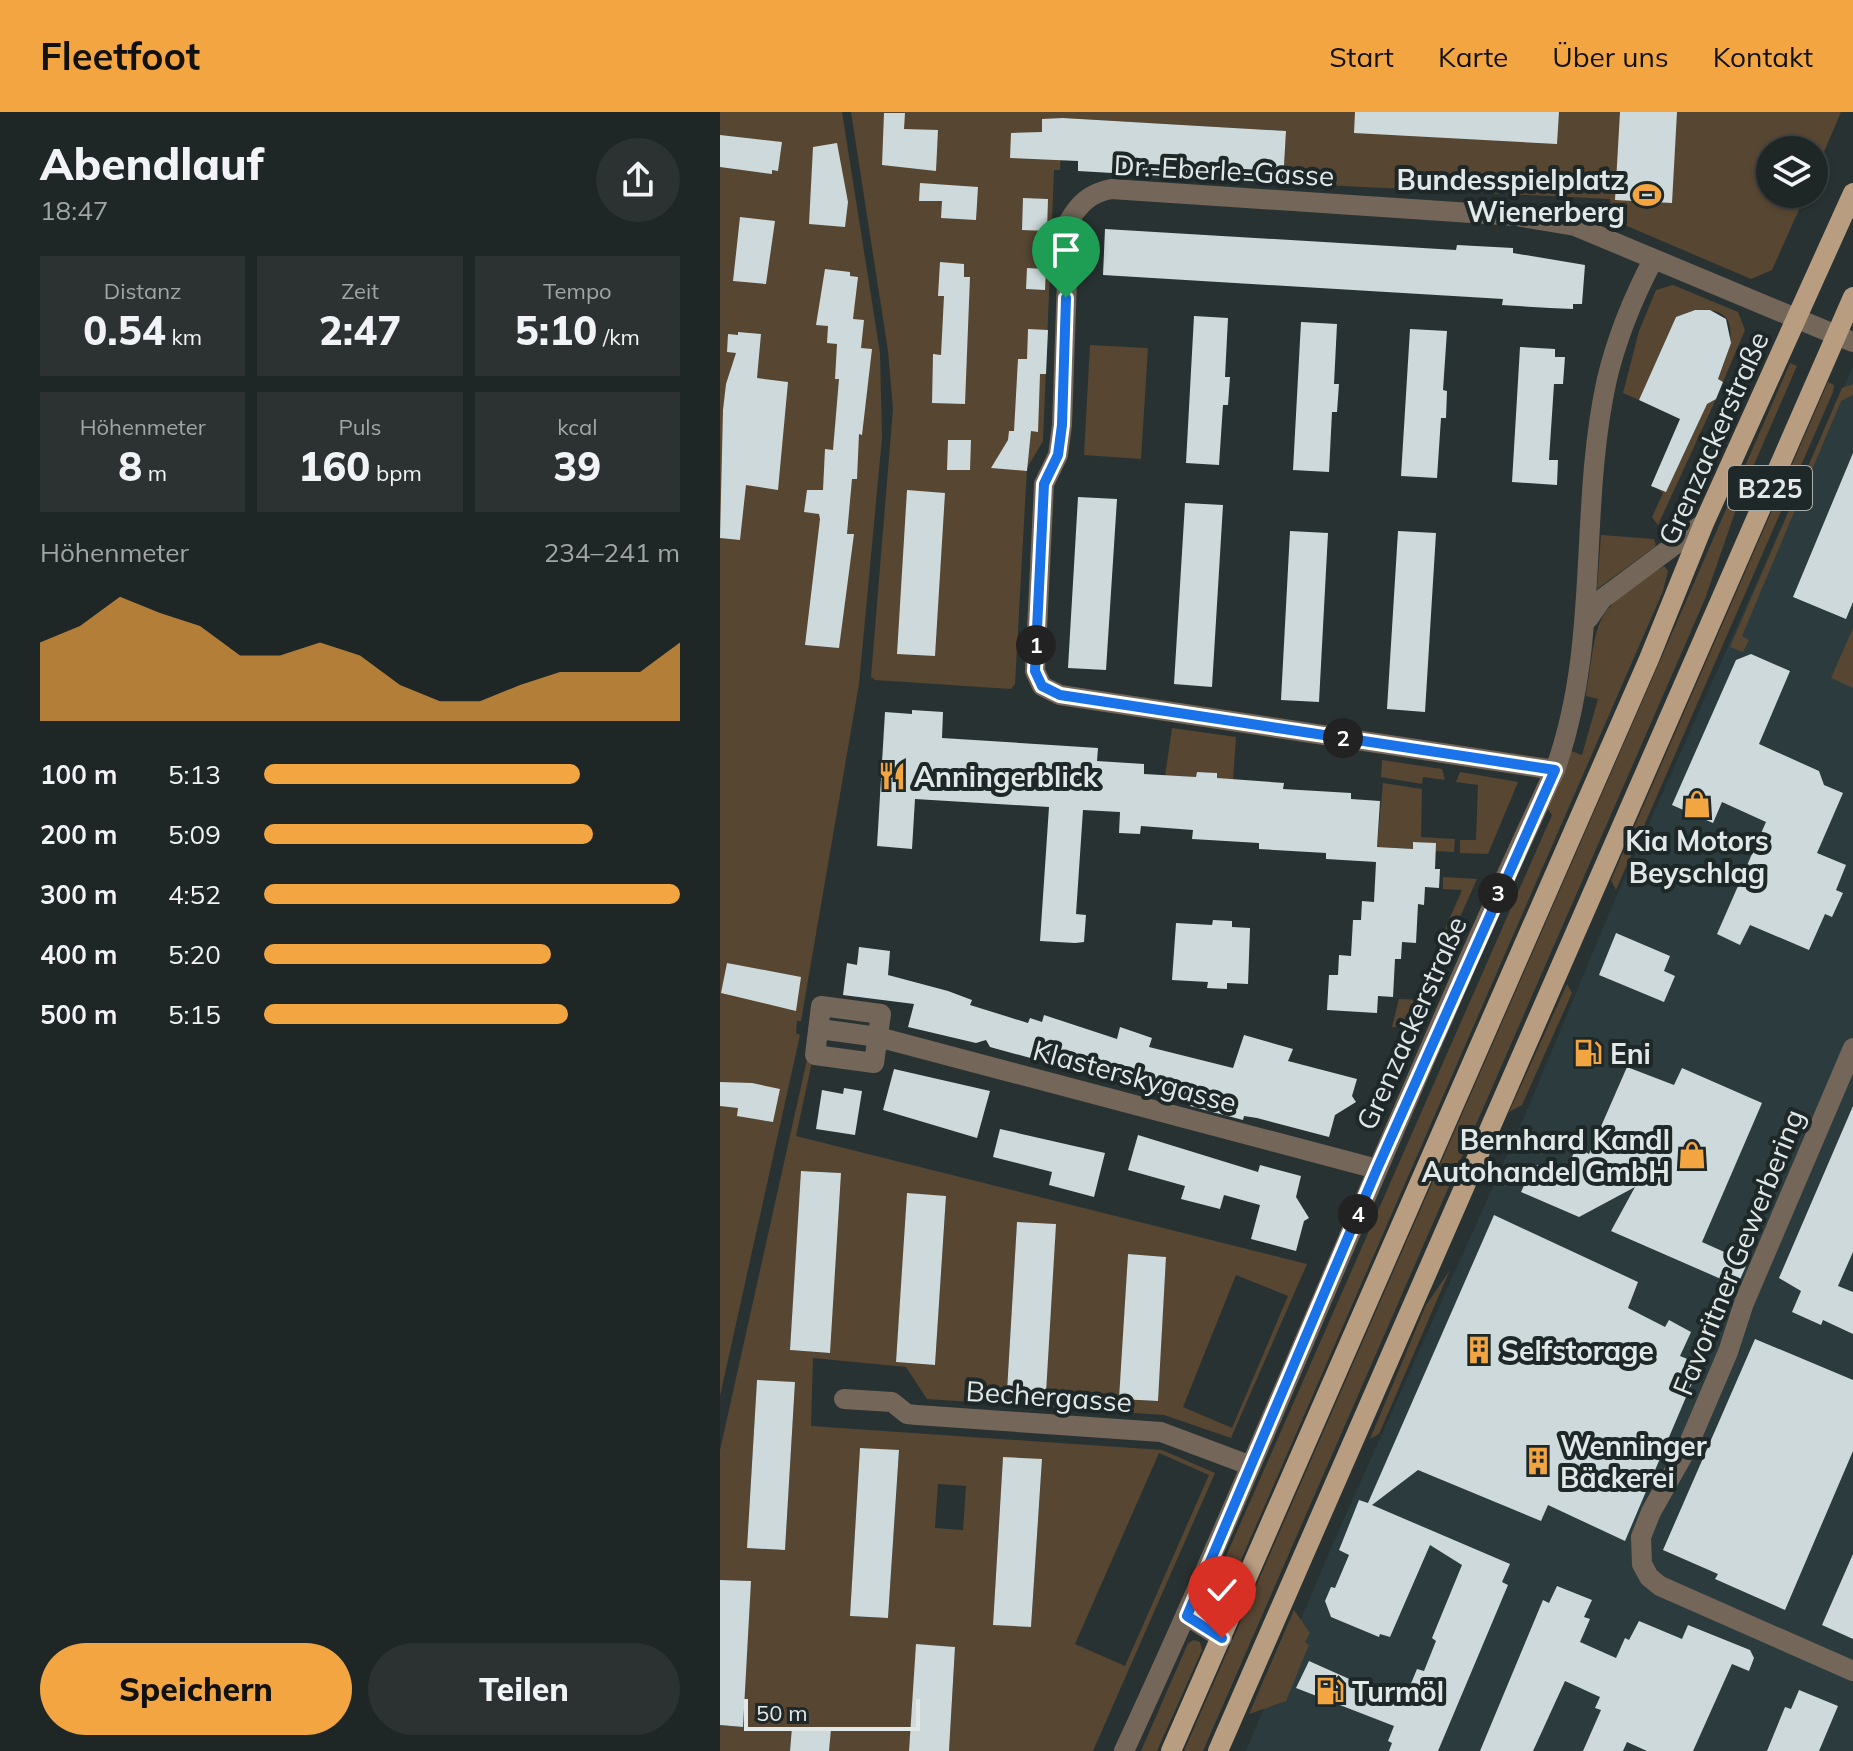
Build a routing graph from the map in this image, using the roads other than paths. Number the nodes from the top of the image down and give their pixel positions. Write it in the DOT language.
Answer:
graph roads {
  1 [pos="1853,193"];
  2 [pos="1653,260"];
  3 [pos="1853,297"];
  4 [pos="1797,317"];
  5 [pos="1845,338"];
  6 [pos="1704,523"];
  7 [pos="1587,621"];
  8 [pos="1555,770"];
  9 [pos="827,1030"];
  10 [pos="1853,1048"];
  11 [pos="1377,1169"];
  12 [pos="844,1399"];
  13 [pos="1249,1465"];
  14 [pos="1187,1616"];
  15 [pos="1222,1638"];
  16 [pos="1853,1671"];
  17 [pos="1124,1751"];
  18 [pos="1171,1751"];
  19 [pos="1218,1751"];
  1 -- 4 [label="main road, Grenzackerstraße / B225"];
  2 -- 4 [label="street, Grenzackerstraße"];
  2 -- 7 [label="street, Grenzackerstraße"];
  2 -- 8 [label="street, Dr.-Eberle-Gasse"];
  3 -- 5 [label="main road, B225"];
  4 -- 5 [label="street"];
  4 -- 6 [label="main road, Grenzackerstraße / B225"];
  5 -- 19 [label="main road, B225"];
  6 -- 7 [label="street"];
  6 -- 15 [label="main road, Grenzackerstraße / B225"];
  7 -- 8 [label="street, Grenzackerstraße"];
  8 -- 11 [label="street, Grenzackerstraße"];
  9 -- 11 [label="street, Klasterskygasse"];
  10 -- 16 [label="street, Favoritner Gewerbering"];
  11 -- 13 [label="street, Grenzackerstraße"];
  12 -- 13 [label="street, Bechergasse"];
  13 -- 14 [label="street, Grenzackerstraße"];
  14 -- 15 [label="street"];
  14 -- 17 [label="street, Grenzackerstraße"];
  15 -- 18 [label="main road, Grenzackerstraße / B225"];
}
